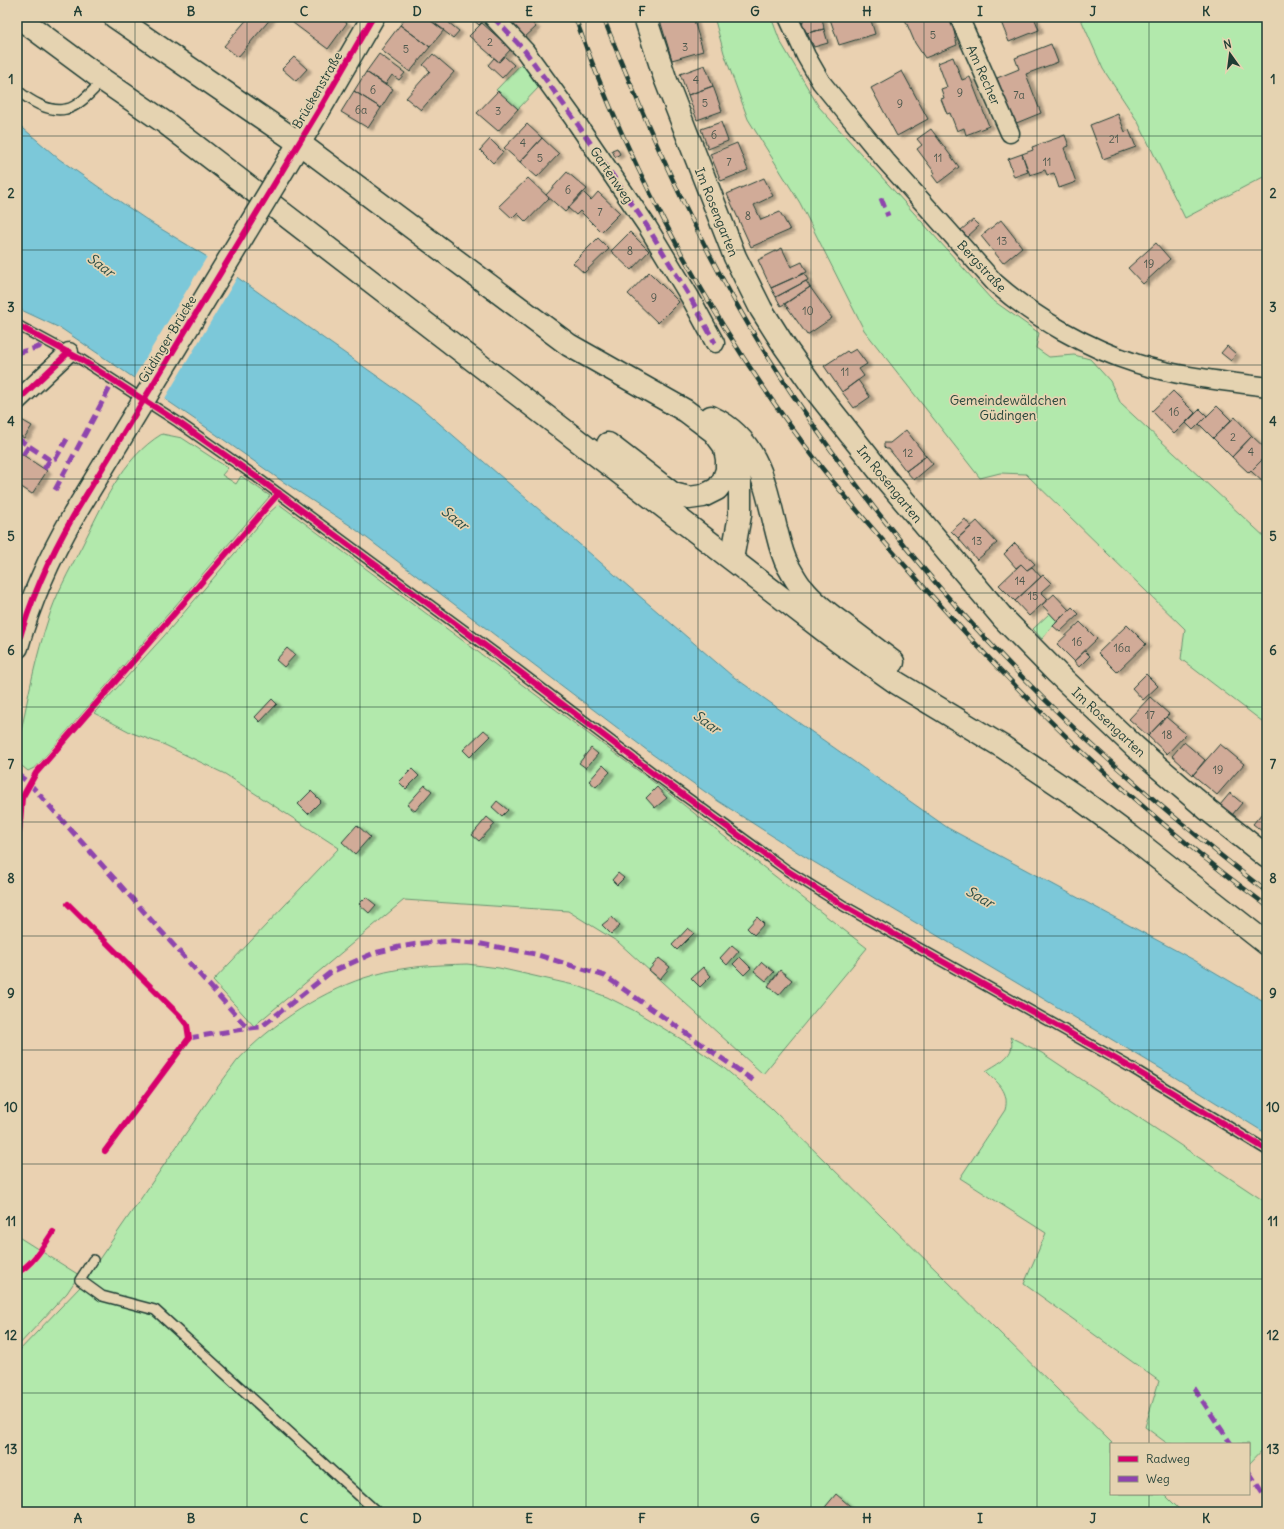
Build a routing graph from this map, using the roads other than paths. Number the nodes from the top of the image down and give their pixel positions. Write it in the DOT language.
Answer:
graph roads {
  1 [pos="18,17"];
  2 [pos="41,17"];
  3 [pos="115,17"];
  4 [pos="373,17"];
  5 [pos="493,17"];
  6 [pos="645,17"];
  7 [pos="788,17"];
  8 [pos="959,17"];
  9 [pos="102,80"];
  10 [pos="17,90"];
  11 [pos="167,124"];
  12 [pos="1010,133"];
  13 [pos="299,143"];
  14 [pos="280,175"];
  15 [pos="410,312"];
  16 [pos="17,325"];
  17 [pos="715,343"];
  18 [pos="69,352"];
  19 [pos="1267,387"];
  20 [pos="17,401"];
  21 [pos="686,411"];
  22 [pos="724,445"];
  23 [pos="732,559"];
  24 [pos="17,647"];
  25 [pos="960,722"];
  26 [pos="1267,857"];
  27 [pos="1267,944"];
  28 [pos="1267,1150"];
  29 [pos="93,1260"];
  30 [pos="377,1512"];
  1 -- 9 [label="main road"];
  2 -- 11 [label="main road"];
  3 -- 13 [label="main road"];
  4 -- 13 [label="main road, Brückenstraße"];
  5 -- 17 [label="street, Gartenweg"];
  6 -- 26 [label="main road, Im Rosengarten"];
  7 -- 19 [label="street, Bergstraße"];
  8 -- 12 [label="street, Am Recher"];
  9 -- 10 [label="lane"];
  9 -- 11 [label="main road"];
  11 -- 15 [label="main road"];
  13 -- 14 [label="main road, Brückenstraße"];
  13 -- 21 [label="main road"];
  14 -- 24 [label="main road, Güdinger Brücke, bridge"];
  15 -- 22 [label="main road"];
  15 -- 23 [label="main road"];
  16 -- 18 [label="lane"];
  18 -- 20 [label="street"];
  18 -- 28 [label="lane"];
  21 -- 22 [label="main road"];
  21 -- 25 [label="main road"];
  22 -- 23 [label="main road"];
  23 -- 25 [label="main road"];
  25 -- 27 [label="main road"];
  29 -- 30 [label="lane"];
}
